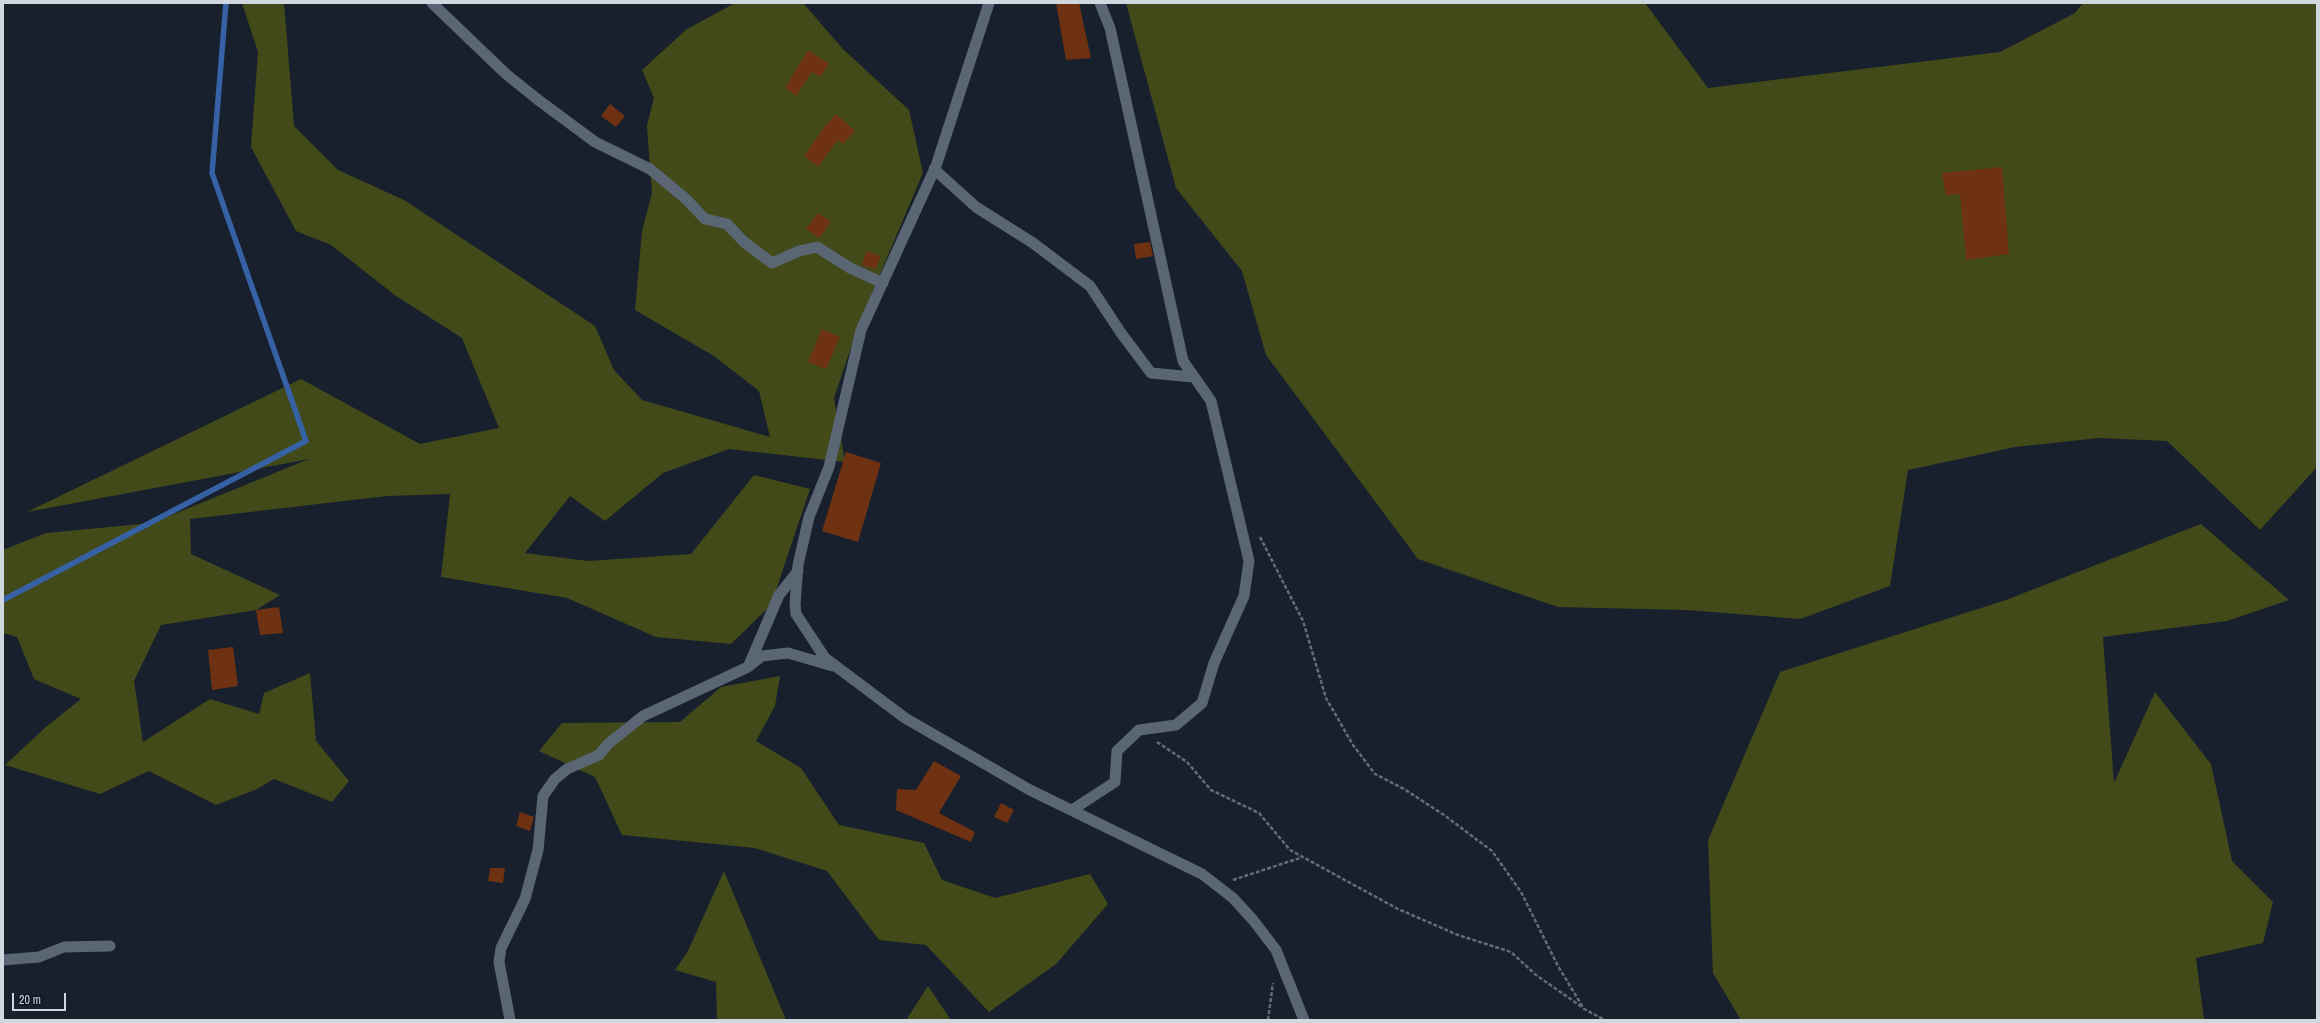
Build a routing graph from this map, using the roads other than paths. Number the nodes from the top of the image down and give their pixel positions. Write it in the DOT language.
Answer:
graph roads {
  1 [pos="432,3"];
  2 [pos="989,3"];
  3 [pos="1100,3"];
  4 [pos="934,169"];
  5 [pos="883,282"];
  6 [pos="1193,377"];
  7 [pos="798,571"];
  8 [pos="748,667"];
  9 [pos="837,667"];
  10 [pos="1072,810"];
  11 [pos="110,946"];
  12 [pos="3,960"];
  13 [pos="510,1020"];
  14 [pos="1304,1020"];
  1 -- 5 [label="street"];
  2 -- 4 [label="street"];
  3 -- 6 [label="street"];
  4 -- 5 [label="street"];
  4 -- 6 [label="street"];
  5 -- 7 [label="street"];
  6 -- 10 [label="street"];
  7 -- 8 [label="street"];
  7 -- 9 [label="street"];
  8 -- 9 [label="street"];
  8 -- 13 [label="street"];
  9 -- 10 [label="street"];
  10 -- 14 [label="street"];
  11 -- 12 [label="street"];
}
